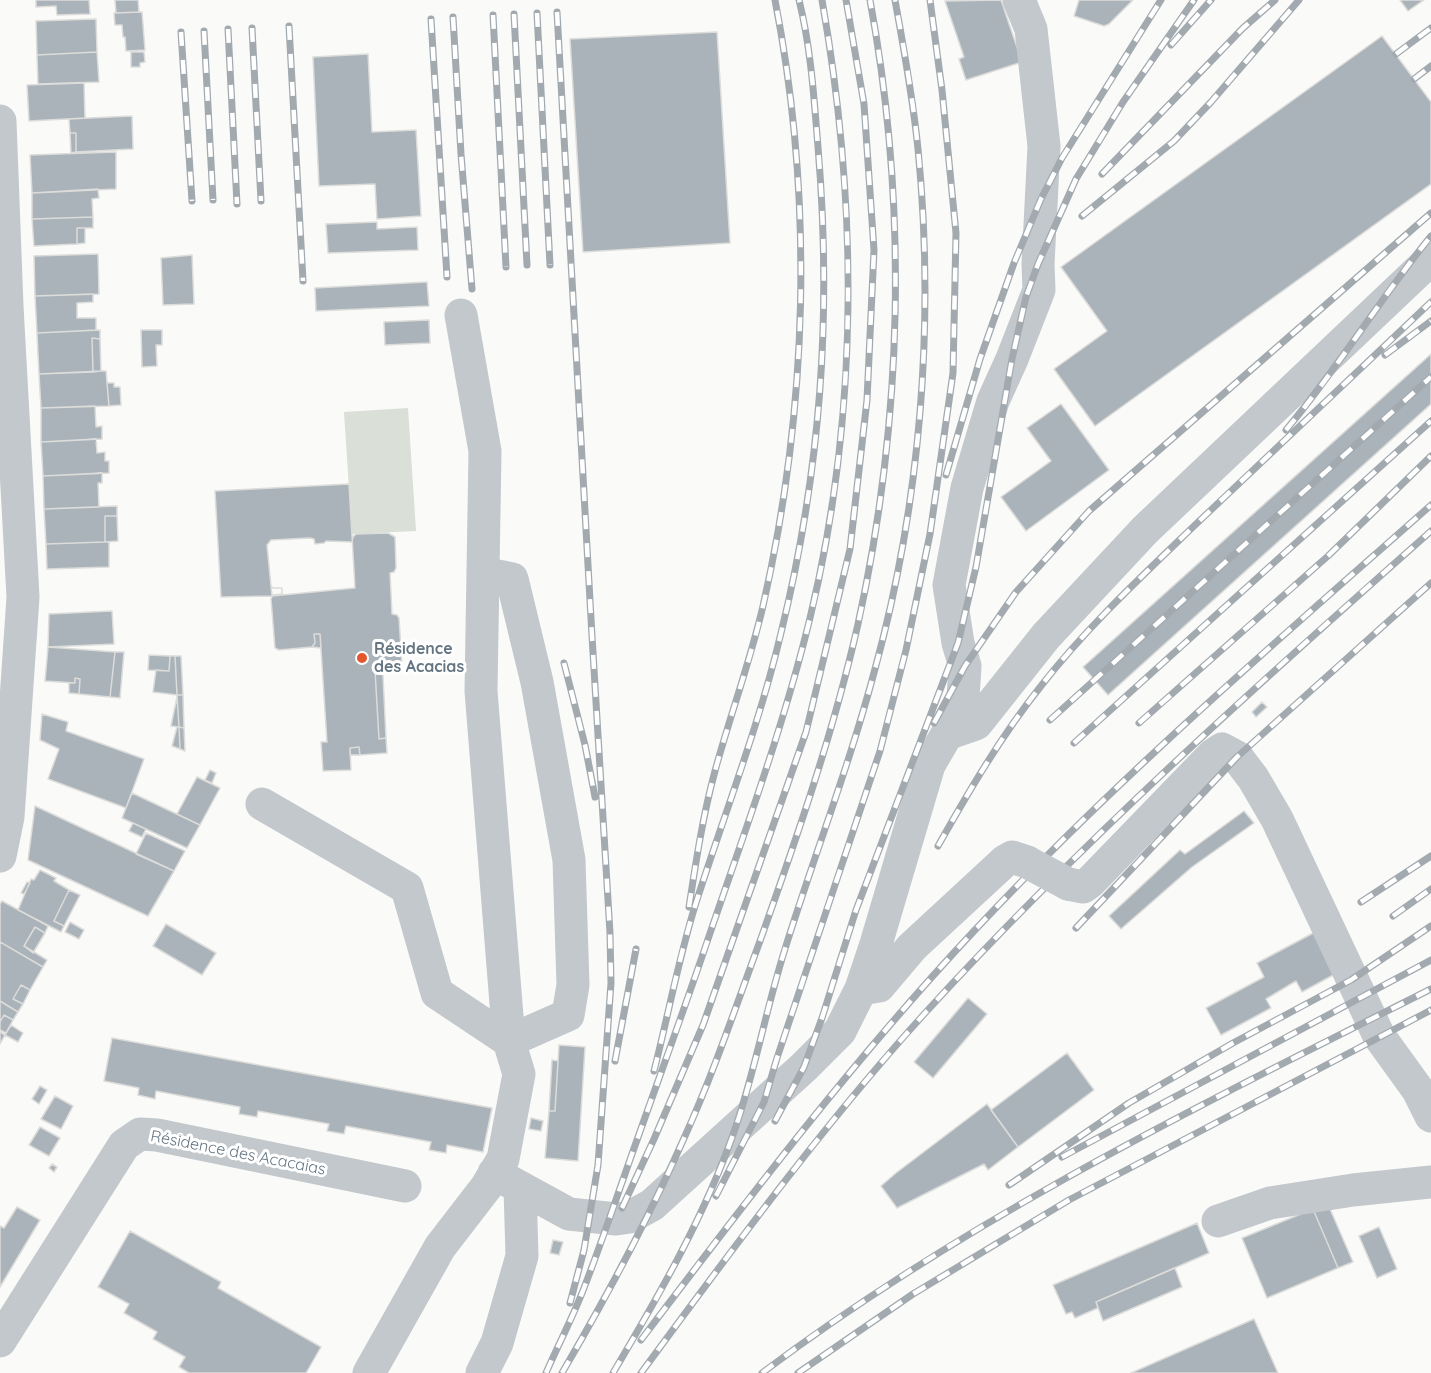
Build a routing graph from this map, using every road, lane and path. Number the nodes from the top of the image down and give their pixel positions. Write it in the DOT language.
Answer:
graph roads {
  1 [pos="1045,0"];
  2 [pos="1025,15"];
  3 [pos="0,121"];
  4 [pos="1431,259"];
  5 [pos="4,306"];
  6 [pos="461,315"];
  7 [pos="483,573"];
  8 [pos="947,734"];
  9 [pos="262,804"];
  10 [pos="0,856"];
  11 [pos="861,988"];
  12 [pos="508,1041"];
  13 [pos="1431,1114"];
  14 [pos="507,1181"];
  15 [pos="1431,1182"];
  16 [pos="405,1186"];
  17 [pos="1218,1221"];
  18 [pos="0,1341"];
  19 [pos="369,1373"];
  20 [pos="482,1373"];
  1 -- 2 [label="street"];
  2 -- 8 [label="street"];
  3 -- 5 [label="street"];
  4 -- 8 [label="street"];
  5 -- 10 [label="street"];
  6 -- 7 [label="street"];
  7 -- 12 [label="street"];
  7 -- 12 [label="street"];
  8 -- 11 [label="street"];
  9 -- 12 [label="street"];
  11 -- 13 [label="street, bridge"];
  11 -- 14 [label="street"];
  12 -- 14 [label="street"];
  14 -- 19 [label="street"];
  14 -- 20 [label="street"];
  15 -- 17 [label="street"];
  16 -- 18 [label="street, Résidence des Acacaias"];
}
